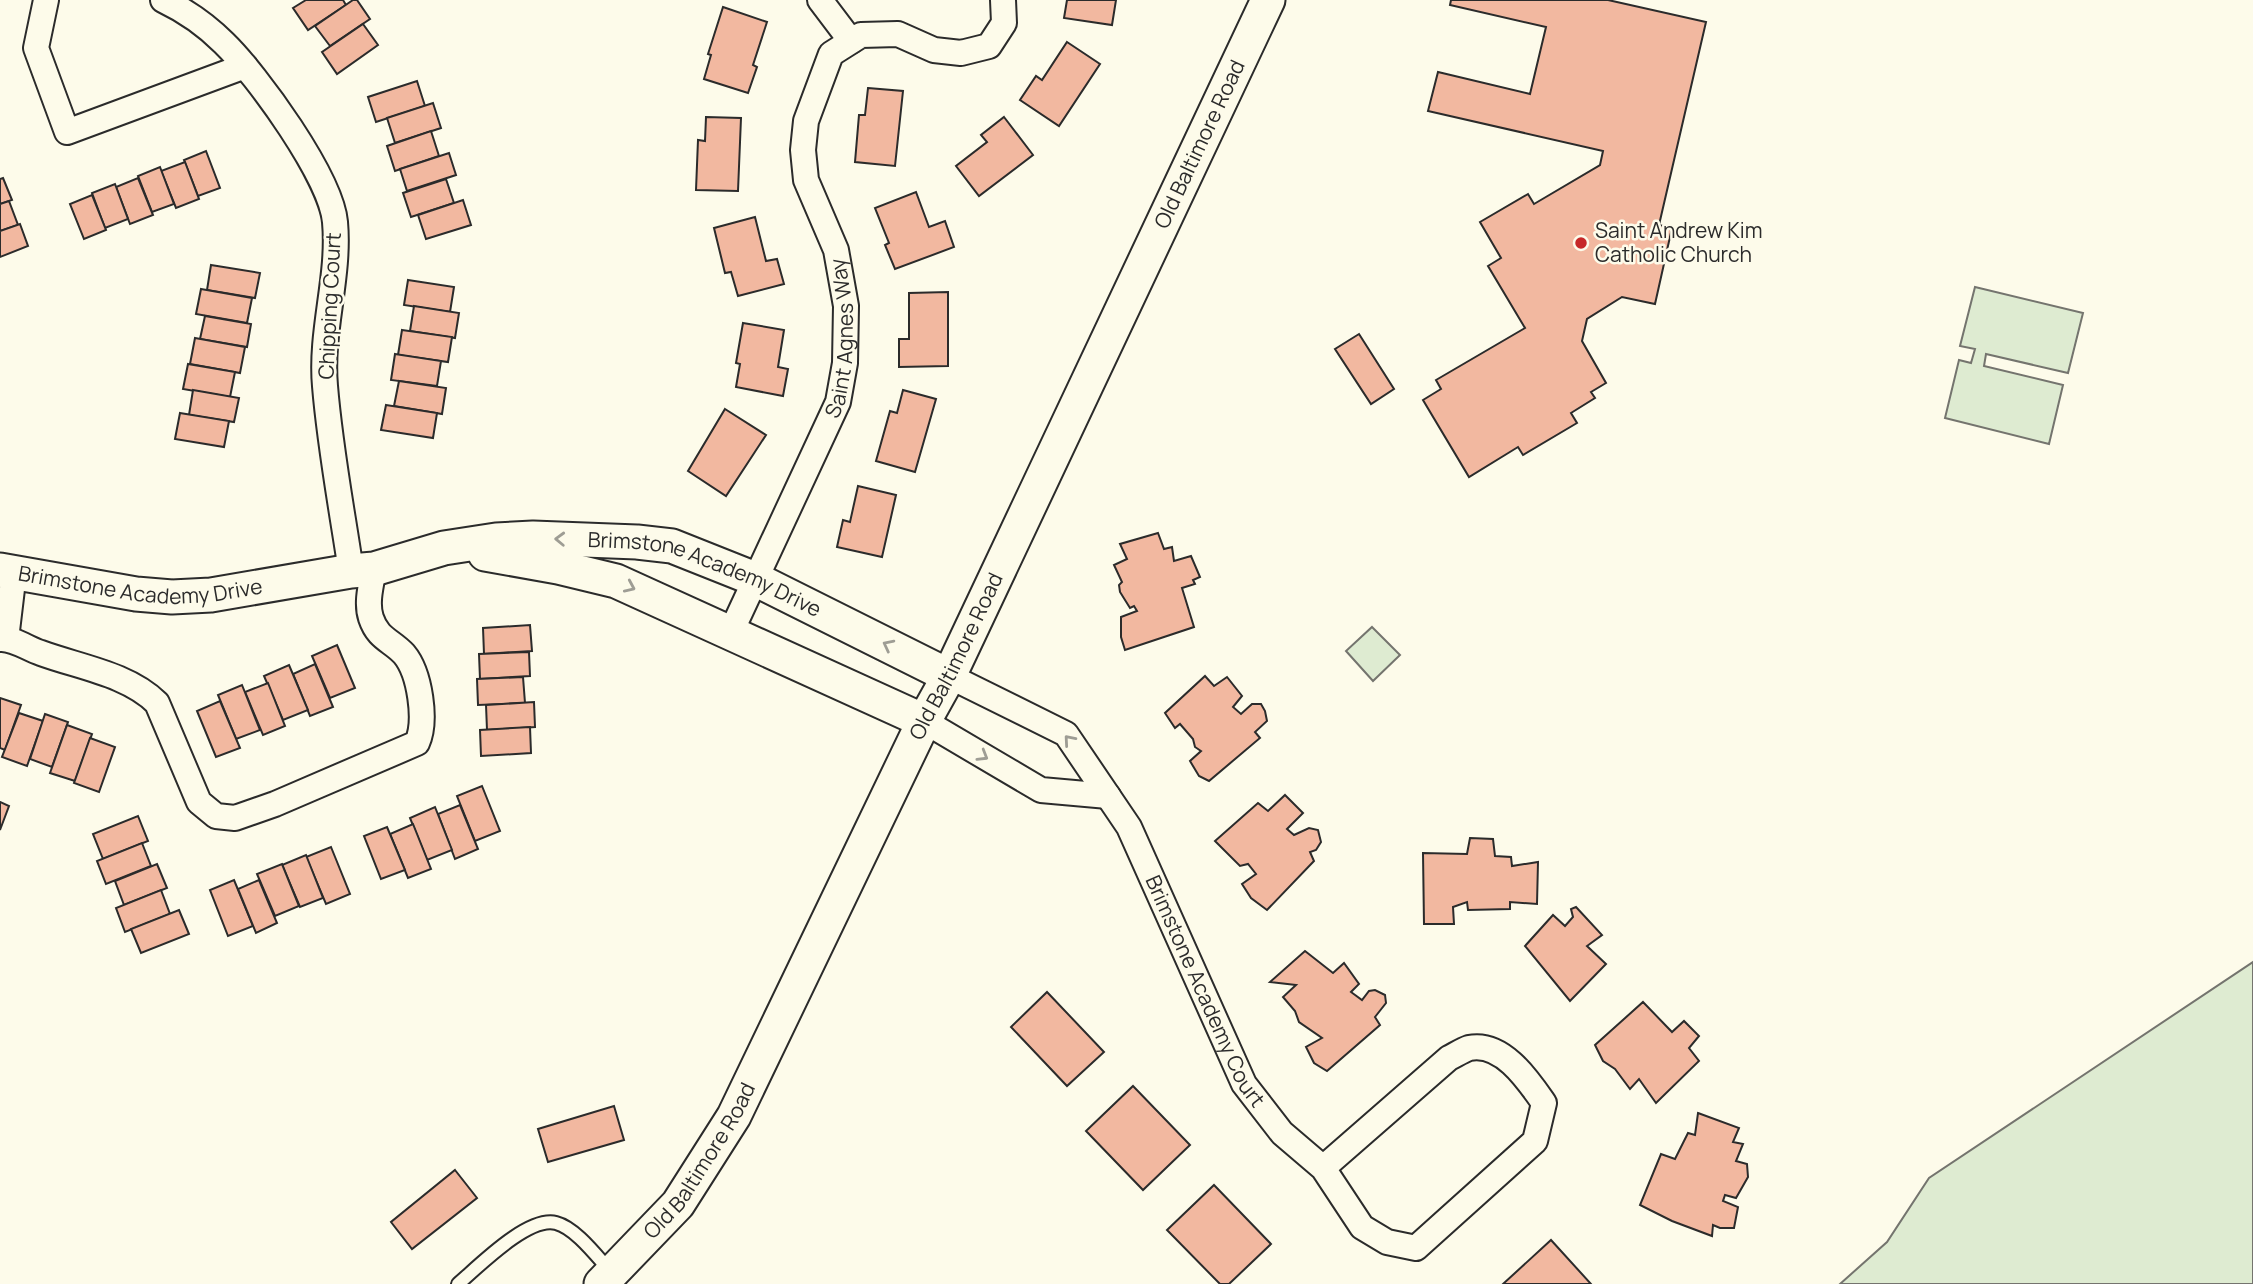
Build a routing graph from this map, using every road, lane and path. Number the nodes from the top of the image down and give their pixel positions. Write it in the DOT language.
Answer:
graph roads {
  1 [pos="46,0"];
  2 [pos="163,0"];
  3 [pos="820,0"];
  4 [pos="1003,0"];
  5 [pos="1268,0"];
  6 [pos="851,41"];
  7 [pos="245,66"];
  8 [pos="444,548"];
  9 [pos="362,570"];
  10 [pos="7,571"];
  11 [pos="755,579"];
  12 [pos="732,632"];
  13 [pos="3,639"];
  14 [pos="949,676"];
  15 [pos="925,721"];
  16 [pos="1108,796"];
  17 [pos="1324,1168"];
  18 [pos="605,1281"];
  19 [pos="458,1284"];
  1 -- 7 [label="street"];
  2 -- 7 [label="street, Chipping Court"];
  3 -- 6 [label="street"];
  4 -- 6 [label="street"];
  5 -- 14 [label="street, Old Baltimore Road"];
  6 -- 11 [label="street, Saint Agnes Way"];
  7 -- 9 [label="street, Chipping Court"];
  8 -- 9 [label="street, Brimstone Academy Drive"];
  11 -- 8 [label="street, Brimstone Academy Drive, one-way"];
  8 -- 12 [label="street, Brimstone Academy Drive, one-way"];
  9 -- 10 [label="street, Brimstone Academy Drive"];
  9 -- 13 [label="street, Chipping Court"];
  10 -- 13 [label="street"];
  11 -- 12 [label="street, Saint Agnes Way"];
  14 -- 11 [label="street, Brimstone Academy Drive, one-way"];
  12 -- 15 [label="street, Brimstone Academy Drive"];
  14 -- 15 [label="street, Old Baltimore Road"];
  16 -- 14 [label="street, Brimstone Academy Court, one-way"];
  15 -- 16 [label="street, one-way"];
  15 -- 18 [label="street, Old Baltimore Road"];
  16 -- 17 [label="street, Brimstone Academy Court"];
  17 -- 17 [label="street, Brimstone Academy Court"];
  18 -- 19 [label="lane"];
}
